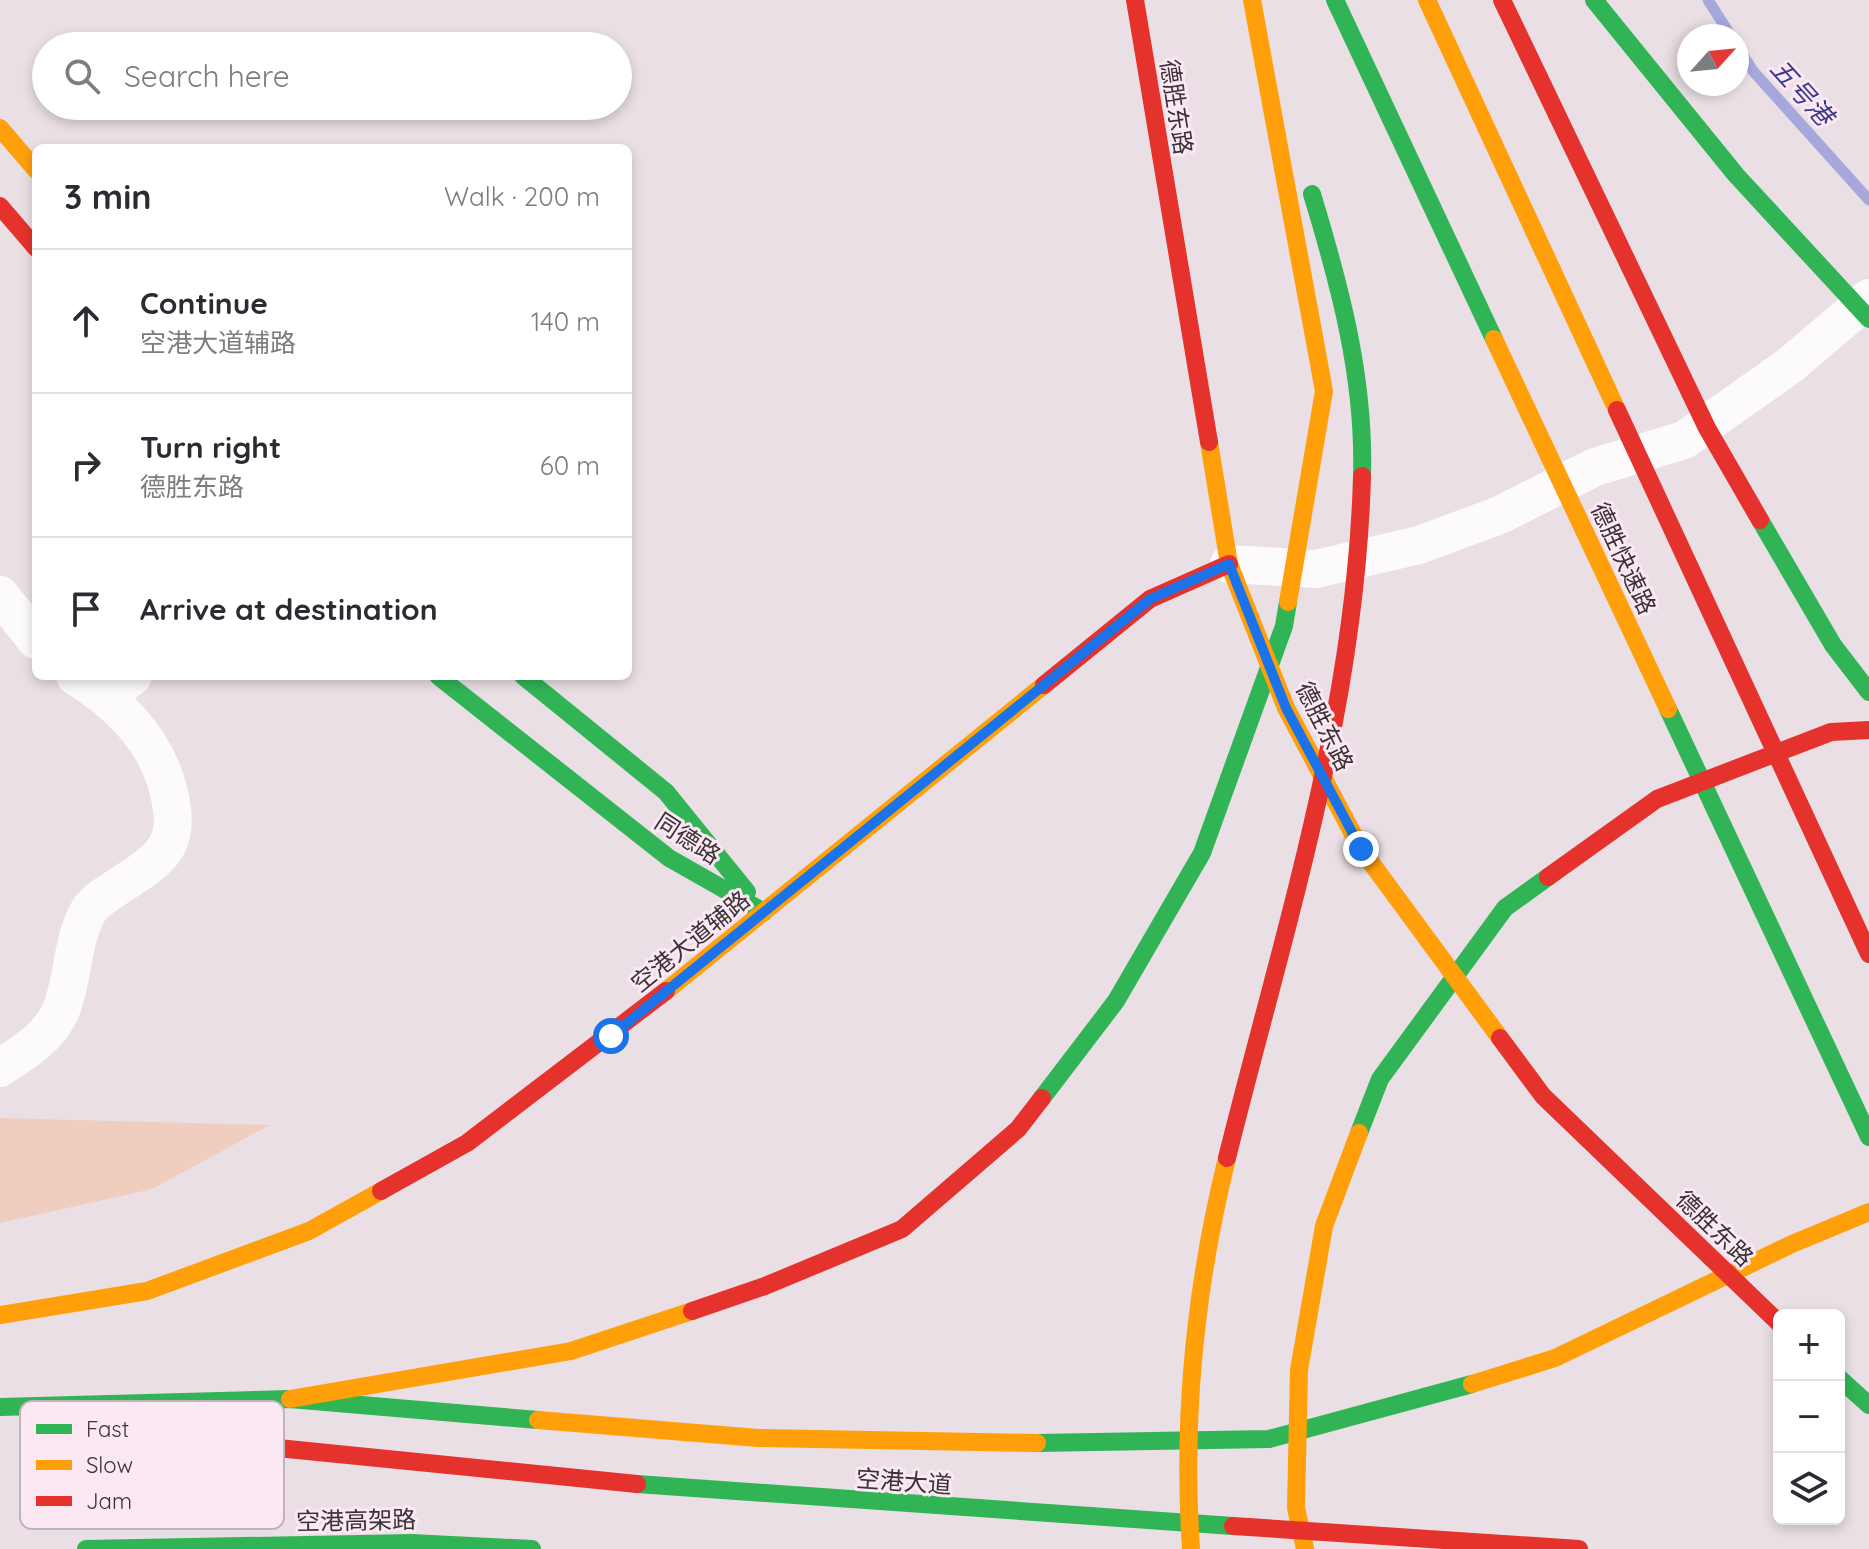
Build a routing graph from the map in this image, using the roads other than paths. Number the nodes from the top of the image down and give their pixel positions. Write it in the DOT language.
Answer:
graph roads {
  1 [pos="1135,0"];
  2 [pos="1254,0"];
  3 [pos="1335,0"];
  4 [pos="1427,0"];
  5 [pos="1502,0"];
  6 [pos="1594,0"];
  7 [pos="0,128"];
  8 [pos="1299,148"];
  9 [pos="32,165"];
  10 [pos="1308,178"];
  11 [pos="0,206"];
  12 [pos="32,243"];
  13 [pos="1869,298"];
  14 [pos="1869,319"];
  15 [pos="1229,564"];
  16 [pos="0,595"];
  17 [pos="32,635"];
  18 [pos="93,680"];
  19 [pos="443,680"];
  20 [pos="528,680"];
  21 [pos="120,686"];
  22 [pos="1869,692"];
  23 [pos="1869,730"];
  24 [pos="764,912"];
  25 [pos="1869,954"];
  26 [pos="0,1068"];
  27 [pos="1869,1137"];
  28 [pos="1869,1212"];
  29 [pos="0,1315"];
  30 [pos="1773,1317"];
  31 [pos="1842,1381"];
  32 [pos="290,1399"];
  33 [pos="218,1401"];
  34 [pos="1869,1405"];
  35 [pos="20,1406"];
  36 [pos="0,1407"];
  37 [pos="284,1449"];
  38 [pos="86,1549"];
  39 [pos="532,1549"];
  40 [pos="1191,1549"];
  41 [pos="1305,1549"];
  42 [pos="1579,1549"];
  1 -- 15 [label="main road, 德胜东路"];
  2 -- 8 [label="main road"];
  2 -- 32 [label="main road"];
  3 -- 27 [label="main road, 德胜快速路"];
  4 -- 25 [label="main road"];
  5 -- 22 [label="main road"];
  6 -- 14 [label="main road"];
  7 -- 9 [label="main road"];
  10 -- 40 [label="main road"];
  11 -- 12 [label="main road"];
  13 -- 15 [label="street"];
  15 -- 24 [label="main road, 空港大道辅路"];
  15 -- 30 [label="main road, 德胜东路"];
  16 -- 17 [label="street"];
  18 -- 21 [label="street"];
  19 -- 24 [label="main road, 同德路"];
  20 -- 24 [label="main road, 同德路"];
  21 -- 26 [label="street"];
  23 -- 41 [label="main road"];
  24 -- 29 [label="main road, 空港大道辅路"];
  28 -- 32 [label="main road"];
  31 -- 34 [label="main road"];
  32 -- 33 [label="main road"];
  35 -- 36 [label="main road"];
  37 -- 42 [label="main road, 空港大道"];
  38 -- 39 [label="main road, 空港高架路"];
}
